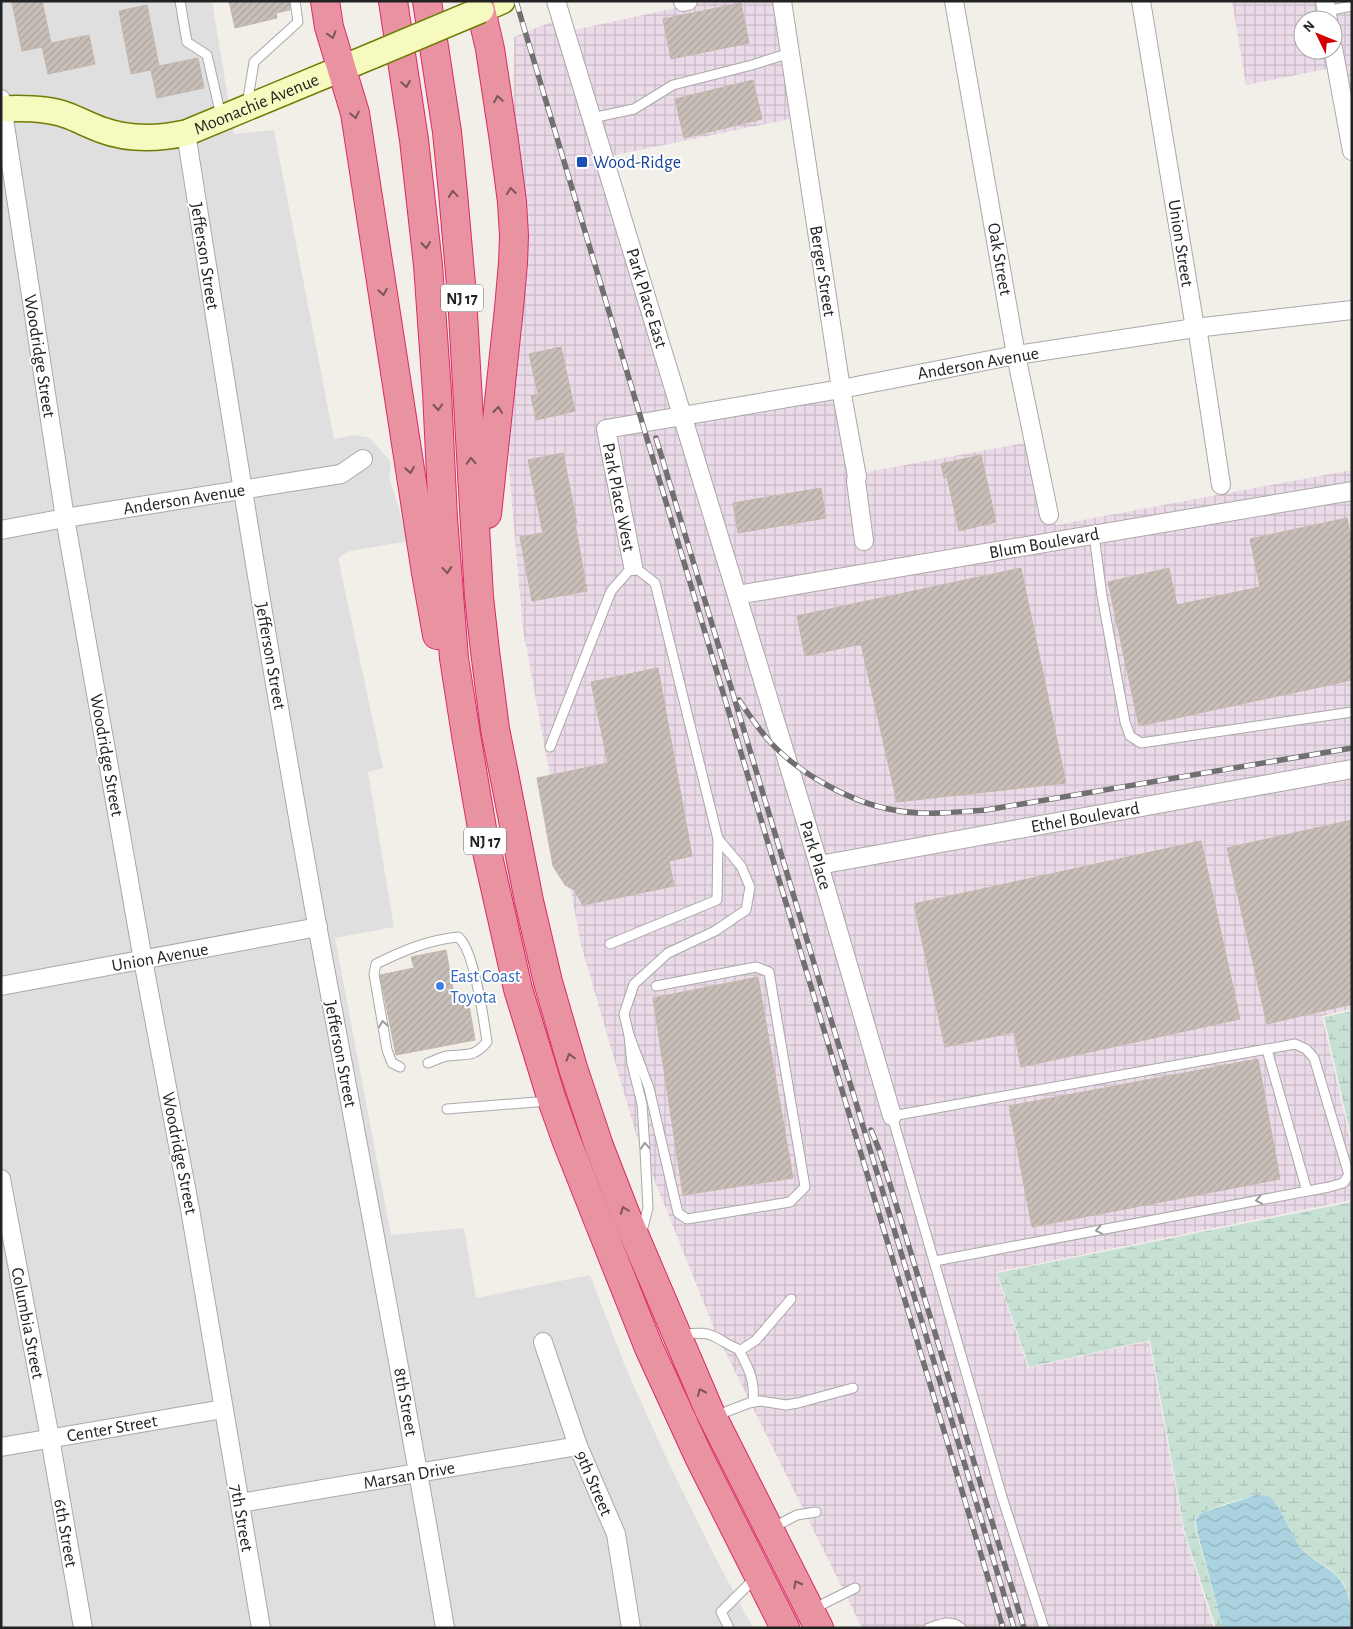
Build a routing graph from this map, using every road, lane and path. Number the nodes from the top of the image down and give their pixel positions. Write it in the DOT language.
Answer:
graph roads {
  1 [pos="180,1"];
  2 [pos="295,1"];
  3 [pos="325,1"];
  4 [pos="393,1"];
  5 [pos="427,1"];
  6 [pos="556,1"];
  7 [pos="782,1"];
  8 [pos="954,1"];
  9 [pos="1141,1"];
  10 [pos="487,4"];
  11 [pos="1352,6"];
  12 [pos="1331,10"];
  13 [pos="790,53"];
  14 [pos="1335,60"];
  15 [pos="342,68"];
  16 [pos="2,106"];
  17 [pos="247,108"];
  18 [pos="222,118"];
  19 [pos="592,118"];
  20 [pos="186,133"];
  21 [pos="1352,151"];
  22 [pos="1352,310"];
  23 [pos="1196,328"];
  24 [pos="1016,355"];
  25 [pos="841,389"];
  26 [pos="683,416"];
  27 [pos="606,429"];
  28 [pos="363,459"];
  29 [pos="1221,485"];
  30 [pos="242,490"];
  31 [pos="1352,491"];
  32 [pos="1049,515"];
  33 [pos="65,518"];
  34 [pos="1,530"];
  35 [pos="1094,534"];
  36 [pos="864,541"];
  37 [pos="633,566"];
  38 [pos="737,595"];
  39 [pos="479,597"];
  40 [pos="1352,712"];
  41 [pos="550,747"];
  42 [pos="1352,768"];
  43 [pos="483,834"];
  44 [pos="718,839"];
  45 [pos="819,865"];
  46 [pos="318,927"];
  47 [pos="610,944"];
  48 [pos="143,960"];
  49 [pos="1,986"];
  50 [pos="656,986"];
  51 [pos="629,1035"];
  52 [pos="1267,1050"];
  53 [pos="428,1063"];
  54 [pos="400,1067"];
  55 [pos="552,1100"];
  56 [pos="447,1109"];
  57 [pos="892,1116"];
  58 [pos="364,1177"];
  59 [pos="1,1179"];
  60 [pos="1307,1191"];
  61 [pos="639,1246"];
  62 [pos="935,1261"];
  63 [pos="791,1299"];
  64 [pos="676,1335"];
  65 [pos="543,1342"];
  66 [pos="740,1350"];
  67 [pos="853,1388"];
  68 [pos="753,1402"];
  69 [pos="224,1409"];
  70 [pos="713,1417"];
  71 [pos="50,1438"];
  72 [pos="578,1446"];
  73 [pos="1,1447"];
  74 [pos="420,1473"];
  75 [pos="240,1503"];
  76 [pos="816,1512"];
  77 [pos="770,1530"];
  78 [pos="758,1576"];
  79 [pos="855,1588"];
  80 [pos="815,1619"];
  81 [pos="83,1628"];
  82 [pos="261,1628"];
  83 [pos="446,1628"];
  84 [pos="631,1628"];
  85 [pos="729,1628"];
  86 [pos="785,1628"];
  87 [pos="929,1628"];
  88 [pos="962,1628"];
  89 [pos="1044,1628"];
  1 -- 18 [label="lane"];
  2 -- 17 [label="lane"];
  3 -- 15 [label="highway, one-way"];
  4 -- 43 [label="highway, NJ 17, one-way"];
  39 -- 5 [label="highway, NJ 17, one-way"];
  6 -- 19 [label="street, Park Place East"];
  7 -- 13 [label="street, Berger Street"];
  8 -- 24 [label="street, Oak Street"];
  9 -- 23 [label="street, Union Street"];
  10 -- 15 [label="main road, Moonachie Avenue, bridge"];
  39 -- 10 [label="highway, one-way"];
  11 -- 12 [label="lane"];
  13 -- 19 [label="lane"];
  13 -- 25 [label="street, Berger Street"];
  14 -- 21 [label="street"];
  15 -- 17 [label="main road, Moonachie Avenue"];
  15 -- 43 [label="highway, one-way"];
  16 -- 20 [label="main road, Moonachie Avenue"];
  16 -- 33 [label="street, Woodridge Street"];
  17 -- 18 [label="main road, Moonachie Avenue"];
  18 -- 20 [label="main road, Moonachie Avenue"];
  19 -- 26 [label="street, Park Place East"];
  20 -- 30 [label="street, Jefferson Street"];
  22 -- 23 [label="street, Anderson Avenue"];
  23 -- 24 [label="street, Anderson Avenue"];
  23 -- 29 [label="street, Union Street"];
  24 -- 25 [label="street, Anderson Avenue"];
  24 -- 32 [label="street, Oak Street"];
  25 -- 26 [label="street, Anderson Avenue"];
  25 -- 36 [label="street, Berger Street"];
  26 -- 27 [label="street, Anderson Avenue"];
  26 -- 38 [label="street, Park Place East"];
  27 -- 37 [label="street, Park Place West"];
  28 -- 30 [label="street, Anderson Avenue"];
  30 -- 33 [label="street, Anderson Avenue"];
  30 -- 46 [label="street, Jefferson Street"];
  31 -- 35 [label="street, Blum Boulevard"];
  33 -- 34 [label="street, Anderson Avenue"];
  33 -- 48 [label="street, Woodridge Street"];
  35 -- 38 [label="street, Blum Boulevard"];
  35 -- 40 [label="lane"];
  37 -- 41 [label="lane"];
  37 -- 44 [label="lane"];
  38 -- 45 [label="street, Park Place"];
  61 -- 39 [label="highway, NJ 17, one-way"];
  42 -- 45 [label="street, Ethel Boulevard"];
  43 -- 55 [label="highway, NJ 17"];
  44 -- 47 [label="lane"];
  44 -- 51 [label="lane"];
  45 -- 57 [label="street, Park Place"];
  46 -- 48 [label="street, Union Avenue"];
  46 -- 58 [label="street, Jefferson Street"];
  48 -- 49 [label="street, Union Avenue"];
  48 -- 69 [label="street, Woodridge Street"];
  50 -- 51 [label="lane"];
  61 -- 51 [label="lane, one-way"];
  52 -- 57 [label="lane"];
  52 -- 60 [label="lane"];
  52 -- 60 [label="lane"];
  54 -- 53 [label="lane, one-way"];
  55 -- 56 [label="lane"];
  55 -- 78 [label="highway, NJ 17"];
  57 -- 62 [label="lane"];
  58 -- 74 [label="street, 8th Street"];
  59 -- 71 [label="street, Columbia Street"];
  60 -- 62 [label="lane, one-way"];
  61 -- 64 [label="highway, NJ 17"];
  62 -- 89 [label="lane"];
  63 -- 66 [label="lane"];
  64 -- 66 [label="lane"];
  70 -- 64 [label="highway, NJ 17, one-way"];
  65 -- 72 [label="street, 9th Street"];
  66 -- 68 [label="lane"];
  67 -- 68 [label="lane"];
  68 -- 70 [label="lane"];
  69 -- 71 [label="street, Center Street"];
  69 -- 75 [label="street, 7th Street"];
  70 -- 77 [label="highway, NJ 17"];
  71 -- 73 [label="street, Center Street"];
  71 -- 81 [label="street, 6th Street"];
  72 -- 74 [label="street, Marsan Drive"];
  72 -- 84 [label="street, 9th Street"];
  74 -- 75 [label="street, Marsan Drive"];
  74 -- 83 [label="street, 8th Street"];
  75 -- 82 [label="street, 7th Street"];
  76 -- 77 [label="lane"];
  80 -- 77 [label="highway, NJ 17, one-way"];
  78 -- 85 [label="lane"];
  78 -- 86 [label="highway, NJ 17"];
  79 -- 80 [label="lane"];
  87 -- 88 [label="lane"];
}
